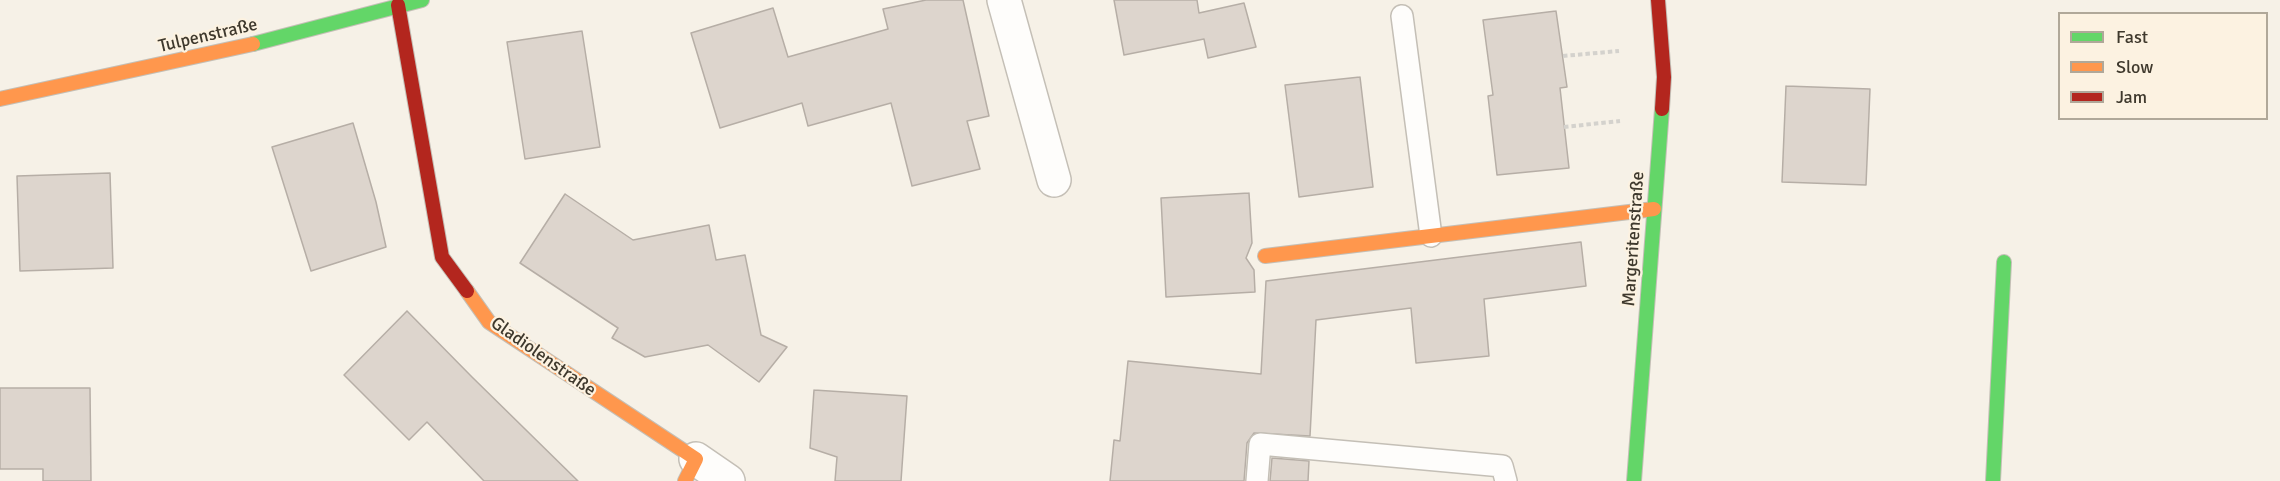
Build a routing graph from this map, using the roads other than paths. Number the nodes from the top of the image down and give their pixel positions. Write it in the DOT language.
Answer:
graph roads {
  1 [pos="422,0"];
  2 [pos="1004,0"];
  3 [pos="1658,0"];
  4 [pos="398,5"];
  5 [pos="1402,16"];
  6 [pos="0,99"];
  7 [pos="1054,180"];
  8 [pos="1654,209"];
  9 [pos="1431,236"];
  10 [pos="1265,256"];
  11 [pos="2004,262"];
  12 [pos="690,470"];
  13 [pos="728,481"];
  14 [pos="1257,481"];
  15 [pos="1506,481"];
  16 [pos="1634,481"];
  17 [pos="1993,481"];
  1 -- 4 [label="street, Tulpenstraße"];
  2 -- 7 [label="street"];
  3 -- 8 [label="street, Margeritenstraße"];
  4 -- 6 [label="street, Tulpenstraße"];
  4 -- 12 [label="street, Gladiolenstraße"];
  5 -- 9 [label="lane"];
  8 -- 9 [label="street"];
  8 -- 16 [label="street, Margeritenstraße"];
  9 -- 10 [label="street"];
  11 -- 17 [label="street"];
  12 -- 13 [label="street, Gladiolenstraße"];
  14 -- 15 [label="lane"];
}
